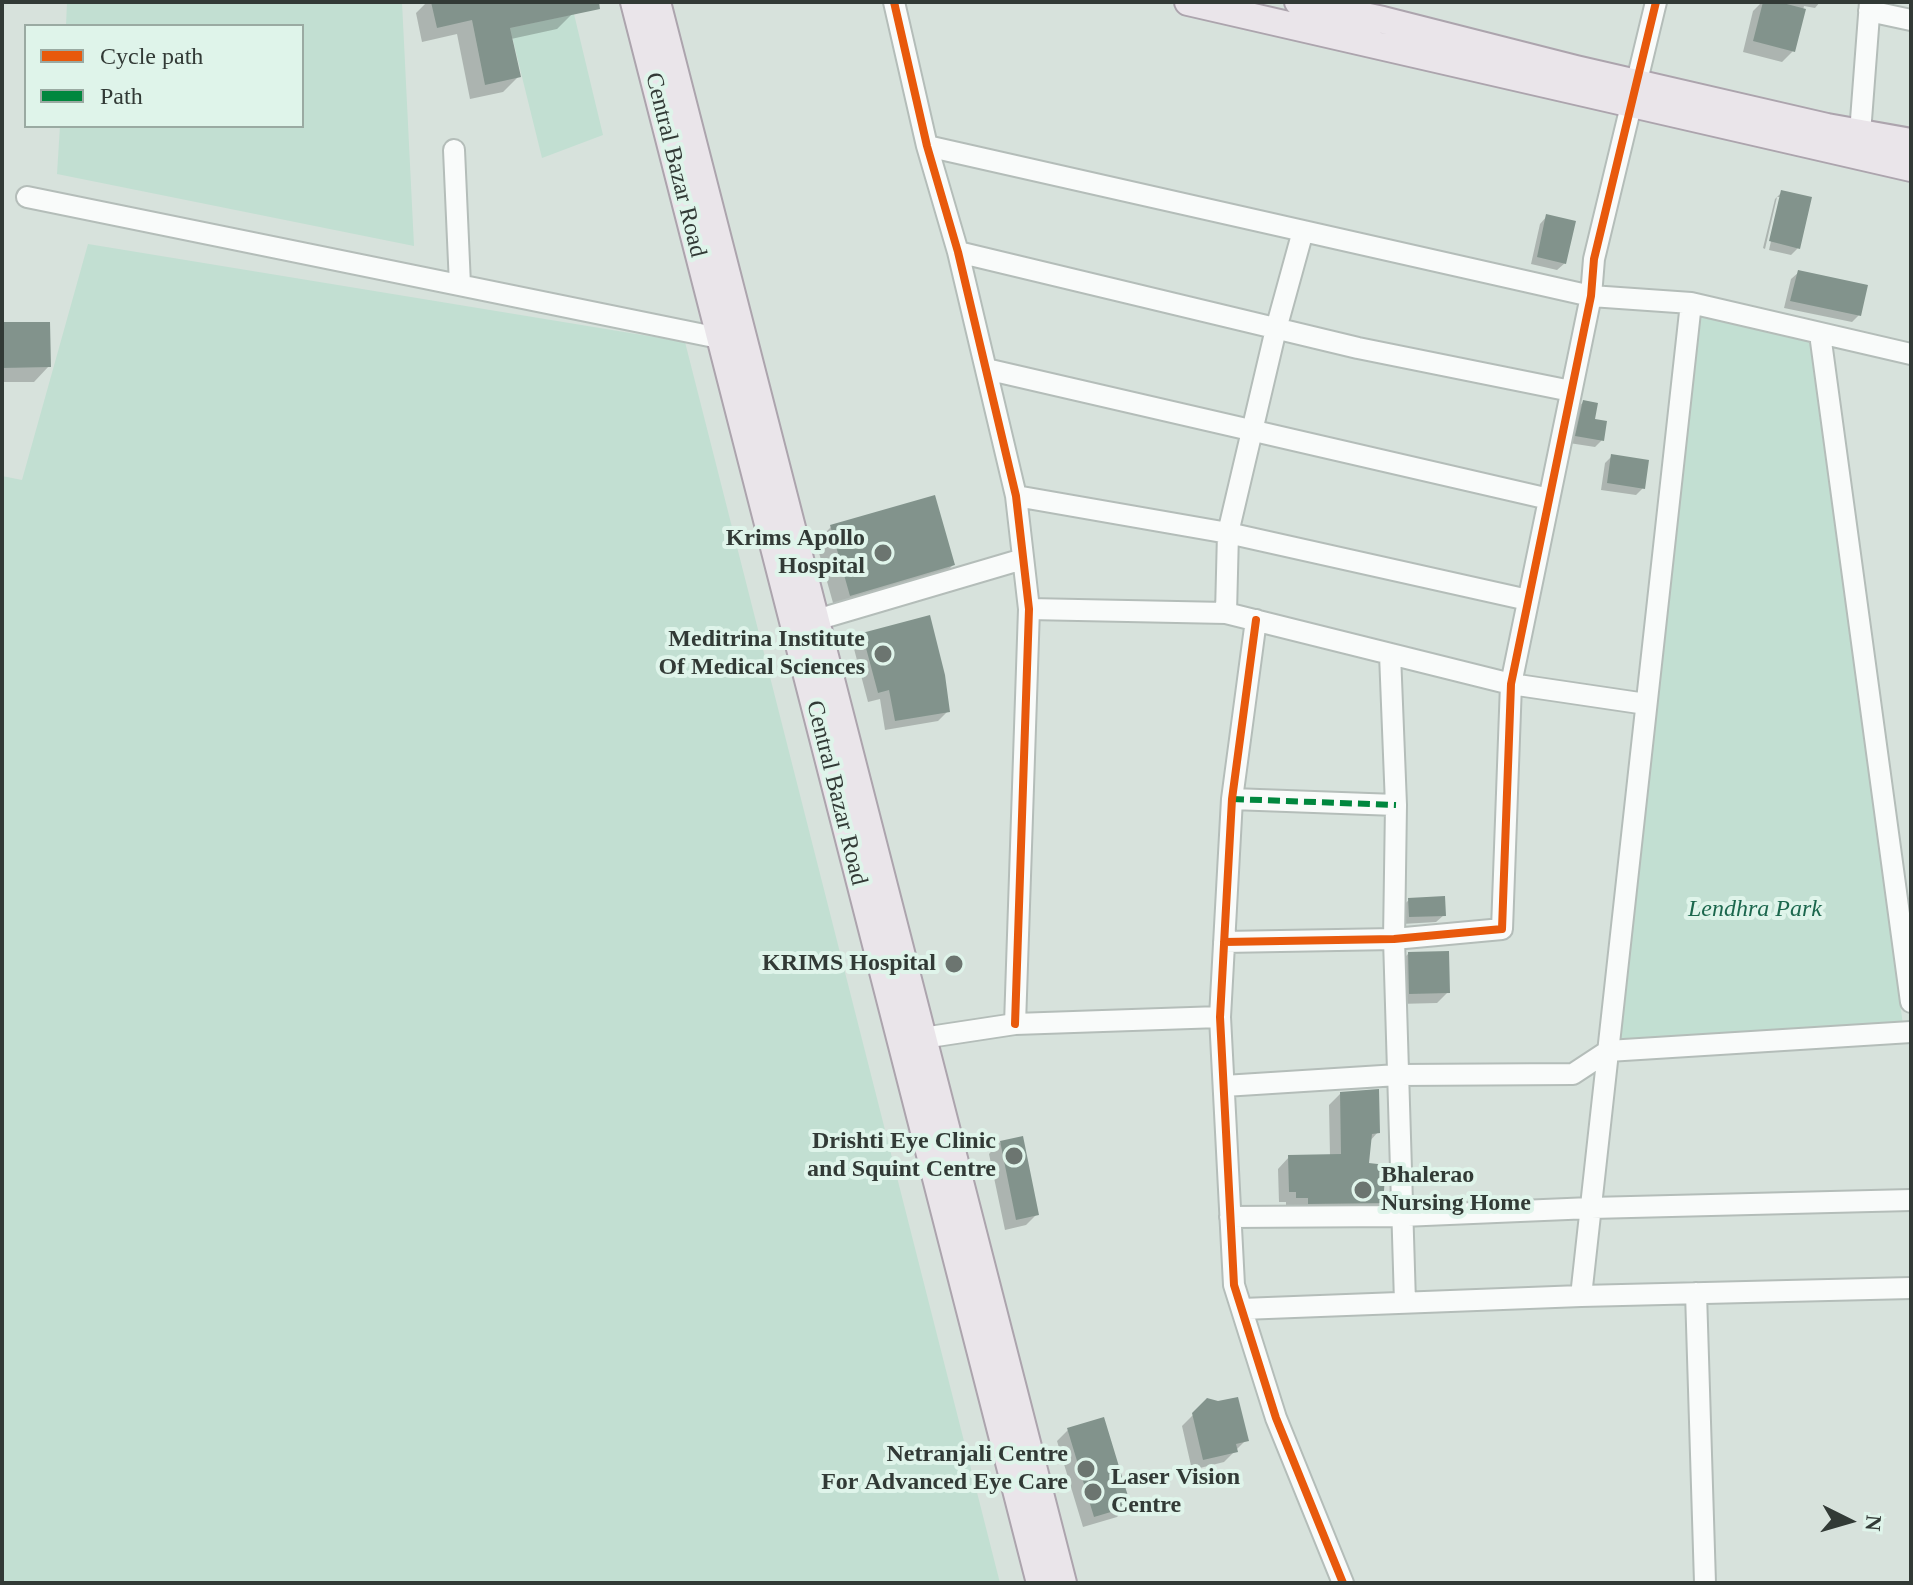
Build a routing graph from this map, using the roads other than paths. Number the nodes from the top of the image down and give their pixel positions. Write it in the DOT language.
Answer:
graph roads {
  1 [pos="634,2"];
  2 [pos="657,2"];
  3 [pos="894,2"];
  4 [pos="1188,2"];
  5 [pos="1298,2"];
  6 [pos="1656,2"];
  7 [pos="1870,6"];
  8 [pos="1911,20"];
  9 [pos="1633,93"];
  10 [pos="1860,133"];
  11 [pos="1911,142"];
  12 [pos="927,146"];
  13 [pos="454,150"];
  14 [pos="1911,168"];
  15 [pos="27,197"];
  16 [pos="1303,231"];
  17 [pos="958,252"];
  18 [pos="460,285"];
  19 [pos="1591,296"];
  20 [pos="1691,303"];
  21 [pos="1276,329"];
  22 [pos="1820,334"];
  23 [pos="719,338"];
  24 [pos="1911,354"];
  25 [pos="986,369"];
  26 [pos="1571,391"];
  27 [pos="1253,430"];
  28 [pos="1016,496"];
  29 [pos="1549,499"];
  30 [pos="1228,533"];
  31 [pos="1023,559"];
  32 [pos="1528,600"];
  33 [pos="1029,609"];
  34 [pos="1226,613"];
  35 [pos="816,620"];
  36 [pos="1256,620"];
  37 [pos="1390,654"];
  38 [pos="1511,684"];
  39 [pos="1646,704"];
  40 [pos="1232,799"];
  41 [pos="1396,805"];
  42 [pos="1394,939"];
  43 [pos="1224,942"];
  44 [pos="1911,1002"];
  45 [pos="1220,1017"];
  46 [pos="1015,1024"];
  47 [pos="1911,1032"];
  48 [pos="923,1038"];
  49 [pos="1608,1051"];
  50 [pos="1398,1075"];
  51 [pos="1224,1086"];
  52 [pos="1911,1200"];
  53 [pos="1591,1208"];
  54 [pos="1402,1216"];
  55 [pos="1230,1217"];
  56 [pos="1911,1288"];
  57 [pos="1696,1293"];
  58 [pos="1581,1296"];
  59 [pos="1405,1302"];
  60 [pos="1242,1309"];
  61 [pos="1040,1583"];
  62 [pos="1063,1583"];
  63 [pos="1343,1583"];
  64 [pos="1705,1583"];
  1 -- 23 [label="main road, Central Bazar Road"];
  2 -- 35 [label="main road, Central Bazar Road"];
  3 -- 12 [label="street"];
  4 -- 9 [label="main road"];
  5 -- 9 [label="main road"];
  6 -- 9 [label="street"];
  7 -- 8 [label="street"];
  7 -- 10 [label="street"];
  9 -- 10 [label="main road"];
  9 -- 14 [label="main road"];
  9 -- 19 [label="street"];
  10 -- 11 [label="main road"];
  12 -- 16 [label="street"];
  12 -- 17 [label="street"];
  13 -- 18 [label="street"];
  15 -- 18 [label="street"];
  16 -- 19 [label="street"];
  16 -- 21 [label="street"];
  17 -- 21 [label="street"];
  17 -- 25 [label="street"];
  18 -- 23 [label="street"];
  19 -- 20 [label="street"];
  19 -- 26 [label="street"];
  20 -- 22 [label="street"];
  20 -- 39 [label="street"];
  21 -- 26 [label="street"];
  21 -- 27 [label="street"];
  22 -- 24 [label="street"];
  22 -- 44 [label="street"];
  23 -- 61 [label="main road, Central Bazar Road"];
  25 -- 27 [label="street"];
  25 -- 28 [label="street"];
  26 -- 29 [label="street"];
  27 -- 29 [label="street"];
  27 -- 30 [label="street"];
  28 -- 30 [label="street"];
  28 -- 31 [label="street"];
  29 -- 32 [label="street"];
  30 -- 32 [label="street"];
  30 -- 34 [label="street"];
  31 -- 33 [label="street"];
  31 -- 35 [label="street"];
  32 -- 38 [label="street"];
  33 -- 34 [label="street"];
  33 -- 46 [label="street"];
  34 -- 36 [label="street"];
  35 -- 48 [label="main road, Central Bazar Road"];
  36 -- 37 [label="street"];
  36 -- 40 [label="street"];
  37 -- 38 [label="street"];
  37 -- 41 [label="street"];
  38 -- 39 [label="street"];
  38 -- 42 [label="street"];
  39 -- 49 [label="street"];
  40 -- 41 [label="street"];
  40 -- 43 [label="street"];
  41 -- 42 [label="street"];
  42 -- 43 [label="street"];
  42 -- 50 [label="street"];
  43 -- 45 [label="street"];
  45 -- 46 [label="street"];
  45 -- 51 [label="street"];
  46 -- 48 [label="street"];
  47 -- 49 [label="street"];
  48 -- 62 [label="main road, Central Bazar Road"];
  49 -- 50 [label="street"];
  49 -- 53 [label="street"];
  50 -- 51 [label="street"];
  50 -- 54 [label="street"];
  51 -- 55 [label="street"];
  52 -- 53 [label="street"];
  53 -- 54 [label="street"];
  53 -- 58 [label="street"];
  54 -- 55 [label="street"];
  54 -- 59 [label="street"];
  55 -- 60 [label="street"];
  56 -- 57 [label="street"];
  57 -- 58 [label="street"];
  57 -- 64 [label="street"];
  58 -- 59 [label="street"];
  59 -- 60 [label="street"];
  60 -- 63 [label="street"];
}
